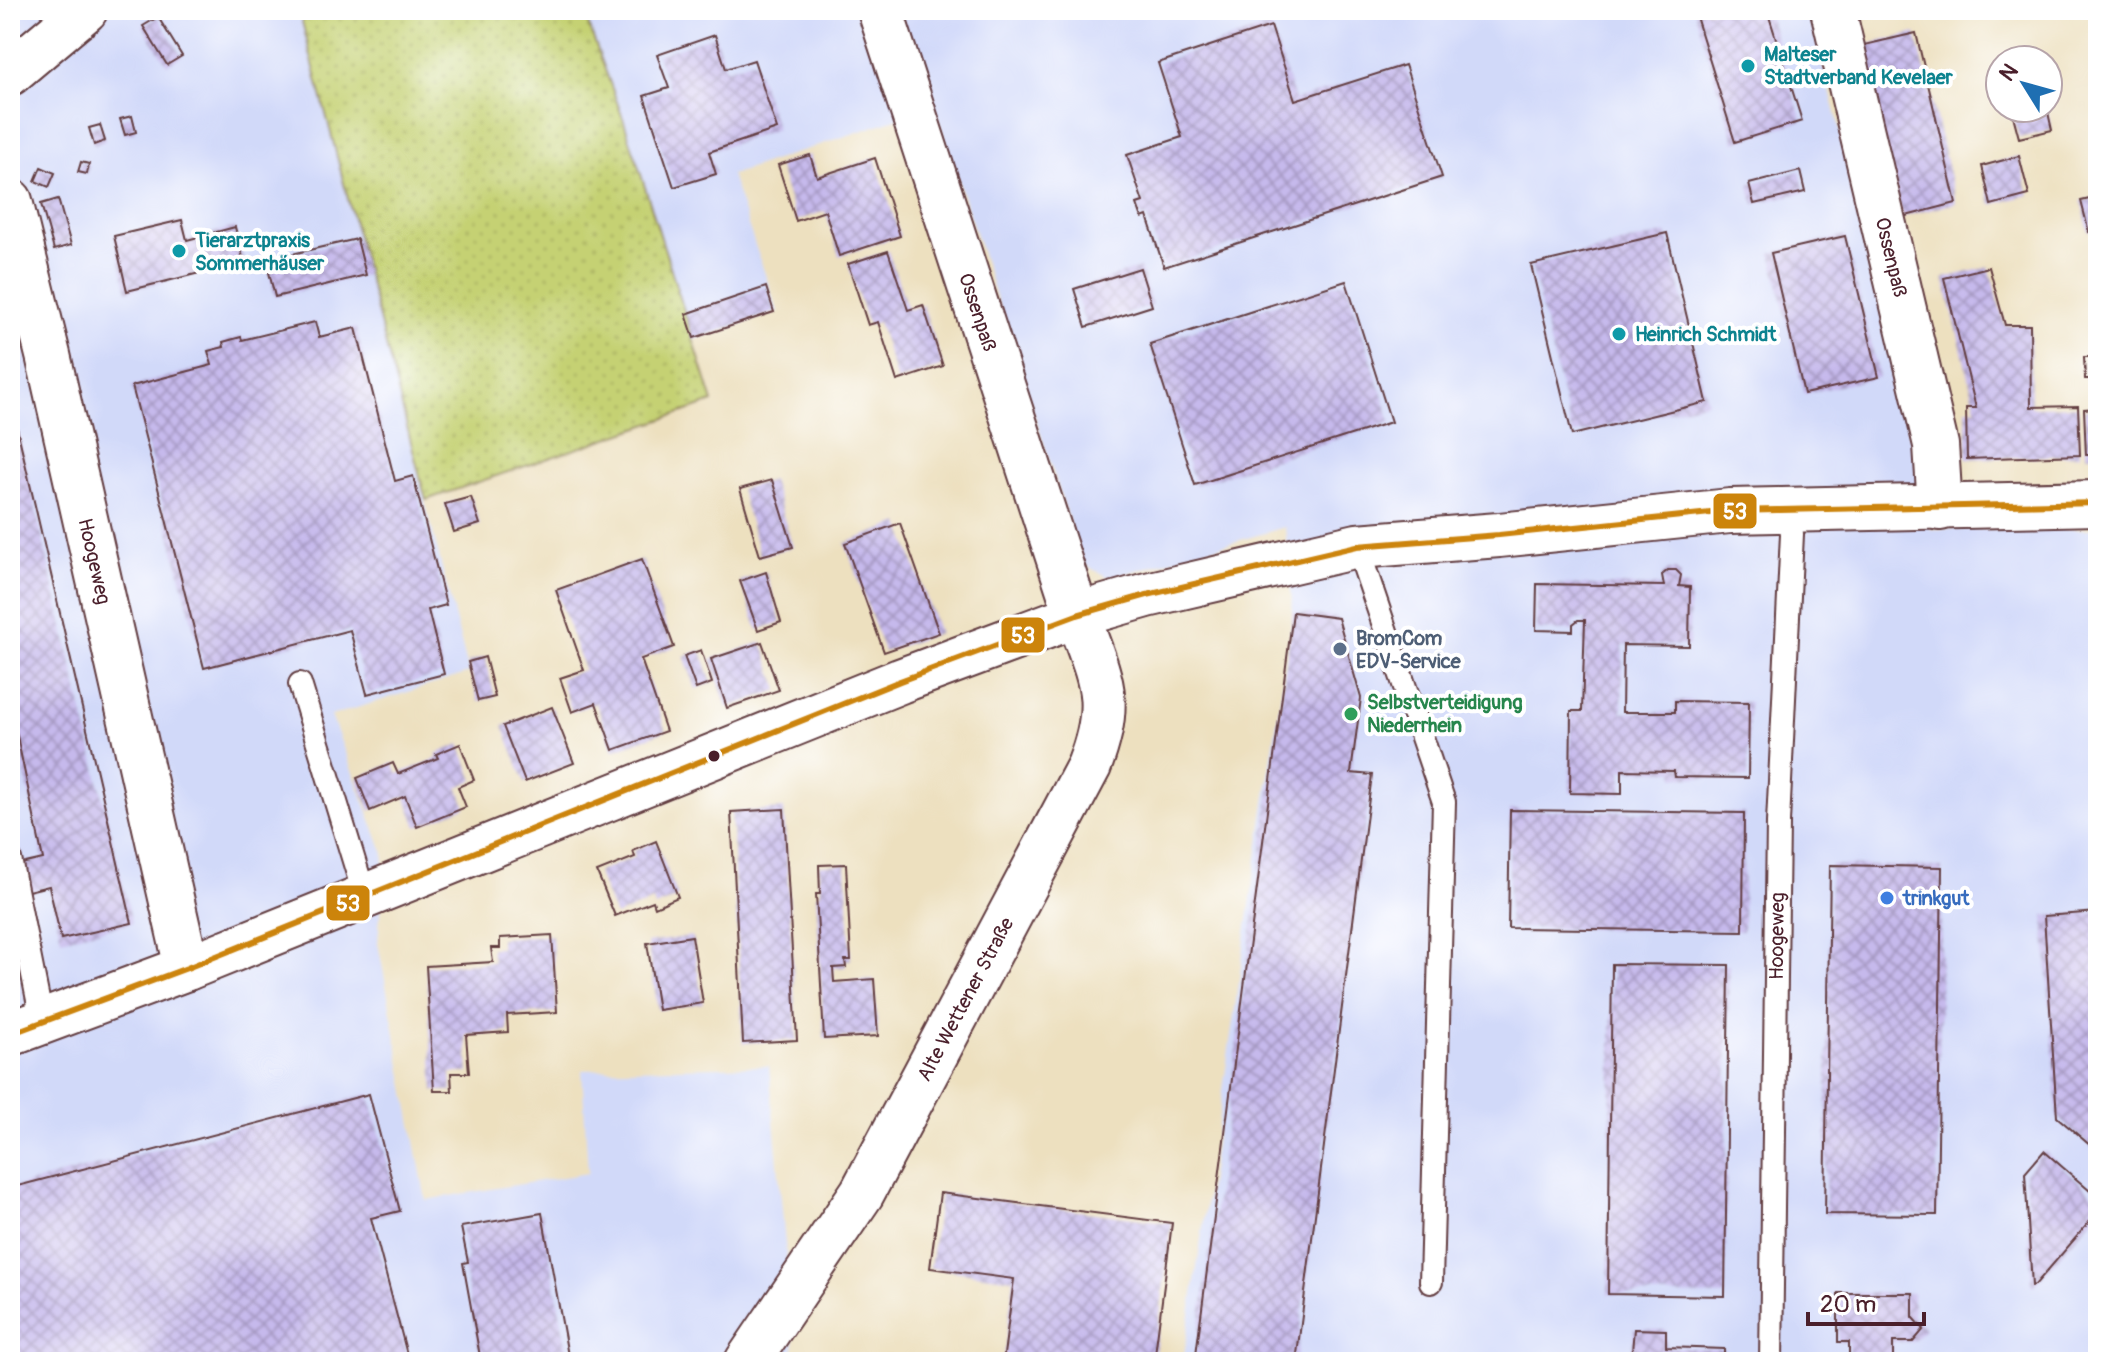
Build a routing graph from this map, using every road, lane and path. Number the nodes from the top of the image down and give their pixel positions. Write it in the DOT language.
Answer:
graph roads {
  1 [pos="85,10"];
  2 [pos="880,10"];
  3 [pos="1833,10"];
  4 [pos="10,73"];
  5 [pos="10,201"];
  6 [pos="2098,503"];
  7 [pos="1940,508"];
  8 [pos="1789,510"];
  9 [pos="1357,546"];
  10 [pos="1077,615"];
  11 [pos="300,684"];
  12 [pos="10,859"];
  13 [pos="365,897"];
  14 [pos="187,968"];
  15 [pos="26,1027"];
  16 [pos="1431,1282"];
  17 [pos="747,1362"];
  18 [pos="1771,1362"];
  1 -- 4 [label="street"];
  2 -- 10 [label="street, Ossenpaß"];
  3 -- 7 [label="street, Ossenpaß"];
  5 -- 14 [label="street, Hoogeweg"];
  6 -- 7 [label="street"];
  7 -- 8 [label="street"];
  8 -- 9 [label="street"];
  8 -- 18 [label="lane, Hoogeweg"];
  9 -- 10 [label="street"];
  9 -- 16 [label="lane"];
  10 -- 13 [label="street"];
  10 -- 17 [label="street, Alte Wettener Straße"];
  11 -- 13 [label="lane"];
  12 -- 15 [label="lane"];
  13 -- 14 [label="street"];
  14 -- 15 [label="street"];
}
